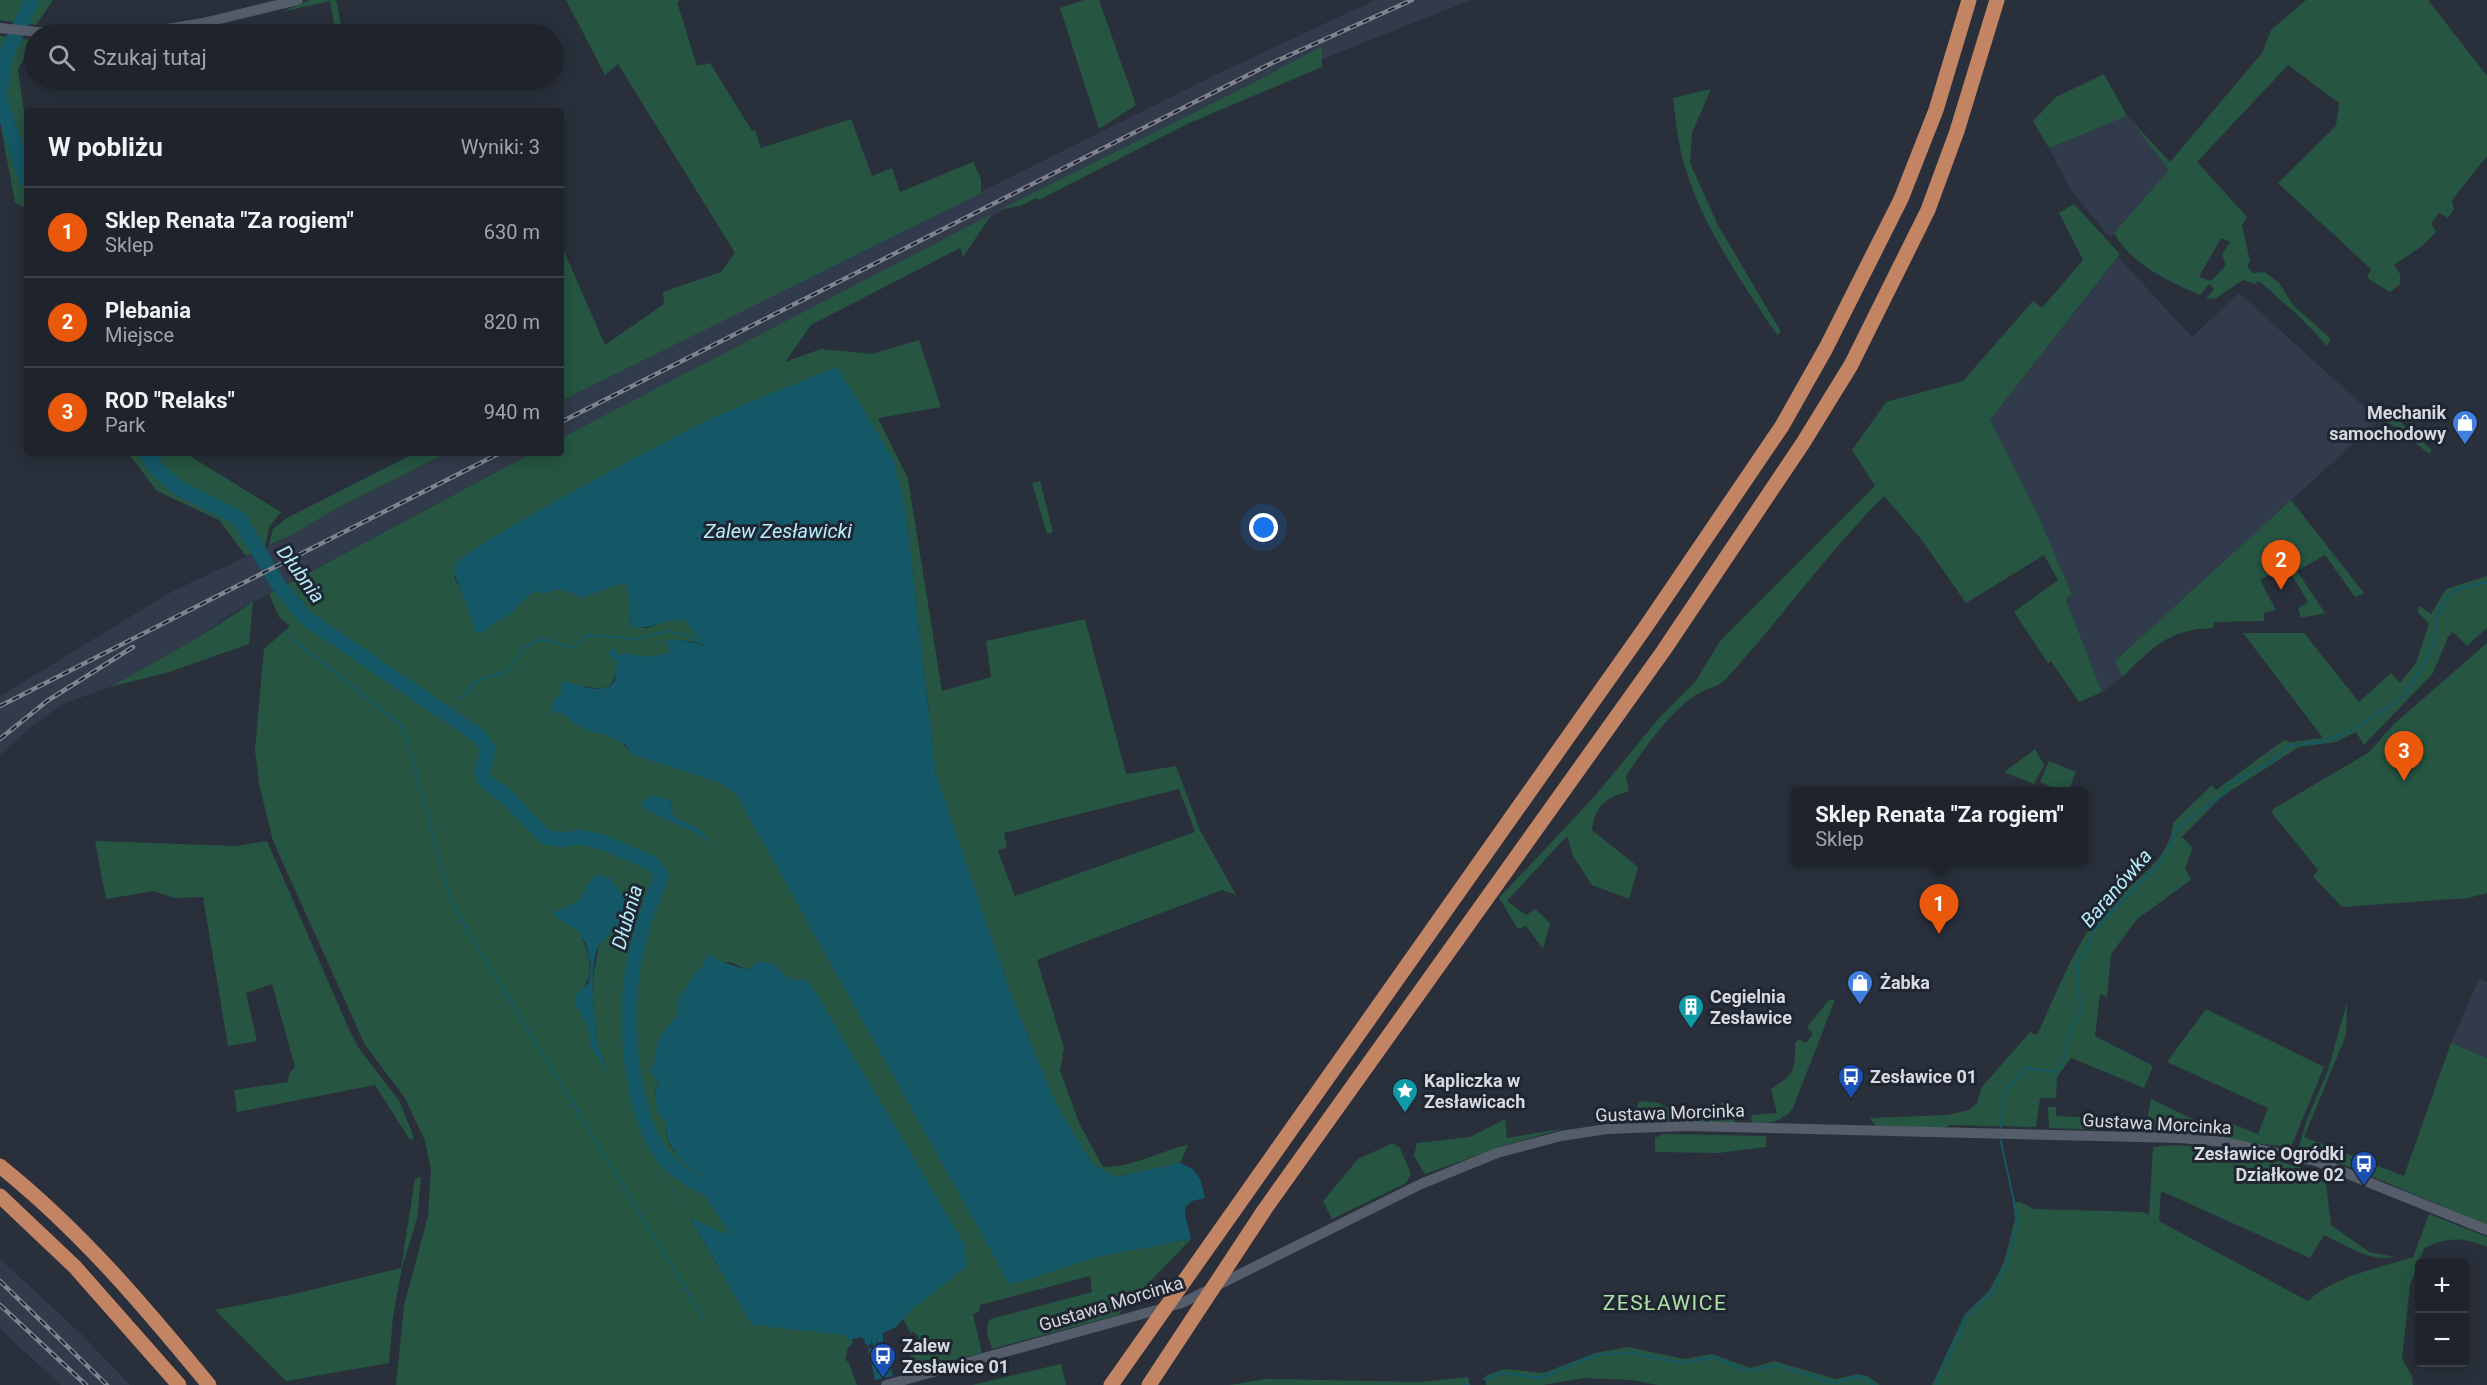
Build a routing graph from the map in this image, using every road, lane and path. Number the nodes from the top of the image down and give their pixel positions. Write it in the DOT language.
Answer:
graph roads {
  1 [pos="298,0"];
  2 [pos="1968,0"];
  3 [pos="1997,0"];
  4 [pos="195,24"];
  5 [pos="1,28"];
  6 [pos="24,31"];
  7 [pos="0,1166"];
  8 [pos="0,1196"];
  9 [pos="2487,1230"];
  10 [pos="1152,1379"];
  11 [pos="179,1385"];
  12 [pos="209,1385"];
  13 [pos="886,1385"];
  14 [pos="1111,1385"];
  1 -- 4 [label="street"];
  2 -- 14 [label="highway"];
  3 -- 10 [label="highway"];
  5 -- 6 [label="street"];
  7 -- 12 [label="highway"];
  8 -- 11 [label="highway"];
  9 -- 13 [label="street, Gustawa Morcinka"];
}
